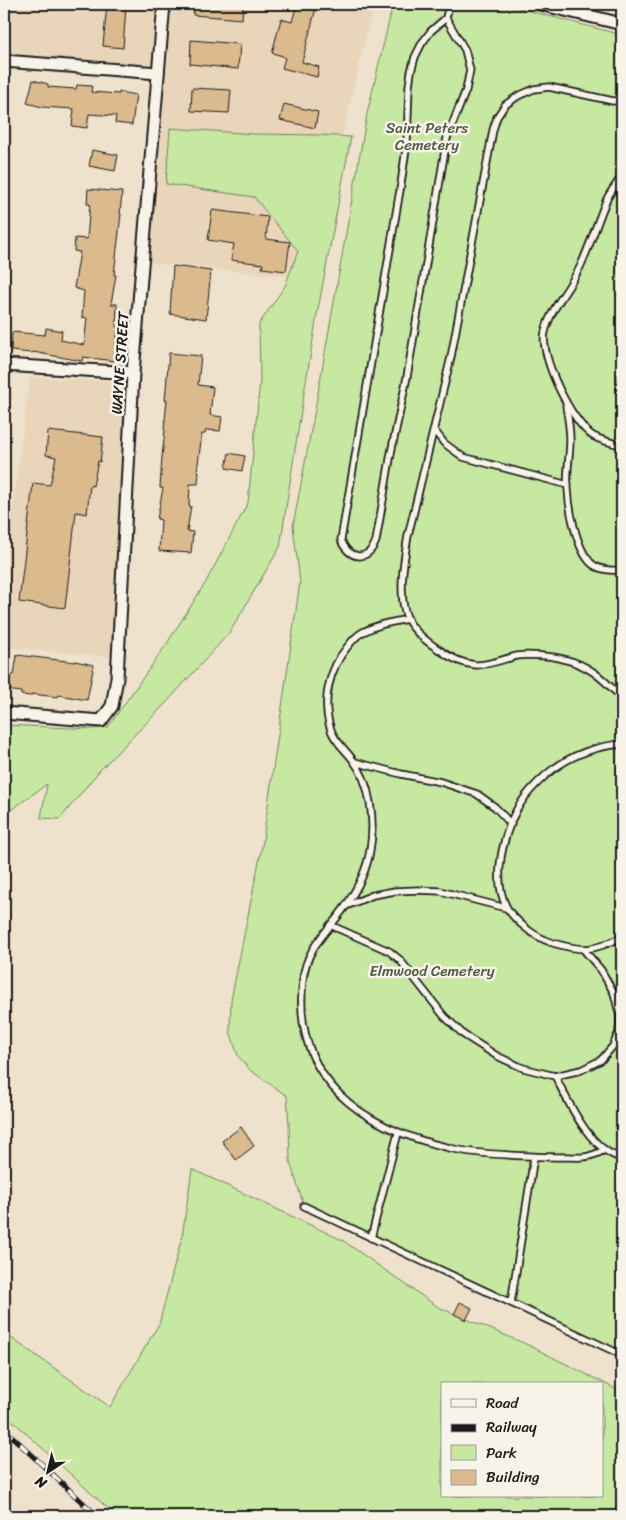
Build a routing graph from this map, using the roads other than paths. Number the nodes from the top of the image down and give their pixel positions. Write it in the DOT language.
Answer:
graph roads {
  1 [pos="164,4"];
  2 [pos="449,4"];
  3 [pos="540,4"];
  4 [pos="446,18"];
  5 [pos="622,24"];
  6 [pos="4,61"];
  7 [pos="158,73"];
  8 [pos="622,100"];
  9 [pos="622,176"];
  10 [pos="4,365"];
  11 [pos="133,373"];
  12 [pos="565,401"];
  13 [pos="434,430"];
  14 [pos="622,445"];
  15 [pos="568,485"];
  16 [pos="622,570"];
  17 [pos="408,619"];
  18 [pos="622,698"];
  19 [pos="4,713"];
  20 [pos="622,744"];
  21 [pos="355,762"];
  22 [pos="511,824"];
  23 [pos="345,906"];
  24 [pos="506,908"];
  25 [pos="330,925"];
  26 [pos="622,937"];
  27 [pos="584,950"];
  28 [pos="555,1076"];
  29 [pos="398,1133"];
  30 [pos="605,1150"];
  31 [pos="534,1157"];
  32 [pos="622,1158"];
  33 [pos="304,1206"];
  34 [pos="371,1238"];
  35 [pos="511,1304"];
  36 [pos="622,1355"];
  1 -- 7 [label="street, WAYNE STREET"];
  2 -- 4 [label="lane"];
  3 -- 5 [label="street"];
  4 -- 4 [label="lane"];
  6 -- 7 [label="street"];
  7 -- 11 [label="street, WAYNE STREET"];
  8 -- 13 [label="lane"];
  9 -- 12 [label="lane"];
  10 -- 11 [label="street"];
  11 -- 19 [label="street, WAYNE STREET"];
  12 -- 14 [label="lane"];
  12 -- 15 [label="lane"];
  13 -- 15 [label="lane"];
  13 -- 17 [label="lane"];
  15 -- 16 [label="lane"];
  17 -- 18 [label="lane"];
  17 -- 21 [label="lane"];
  20 -- 22 [label="lane"];
  21 -- 22 [label="lane"];
  21 -- 23 [label="lane"];
  22 -- 24 [label="lane"];
  23 -- 24 [label="lane"];
  23 -- 25 [label="lane"];
  24 -- 27 [label="lane"];
  25 -- 28 [label="lane"];
  25 -- 29 [label="lane"];
  26 -- 27 [label="lane"];
  27 -- 28 [label="lane"];
  28 -- 30 [label="lane"];
  29 -- 31 [label="lane"];
  29 -- 34 [label="lane"];
  30 -- 31 [label="lane"];
  30 -- 32 [label="lane"];
  31 -- 35 [label="lane"];
  33 -- 34 [label="lane"];
  34 -- 35 [label="lane"];
  35 -- 36 [label="lane"];
}
